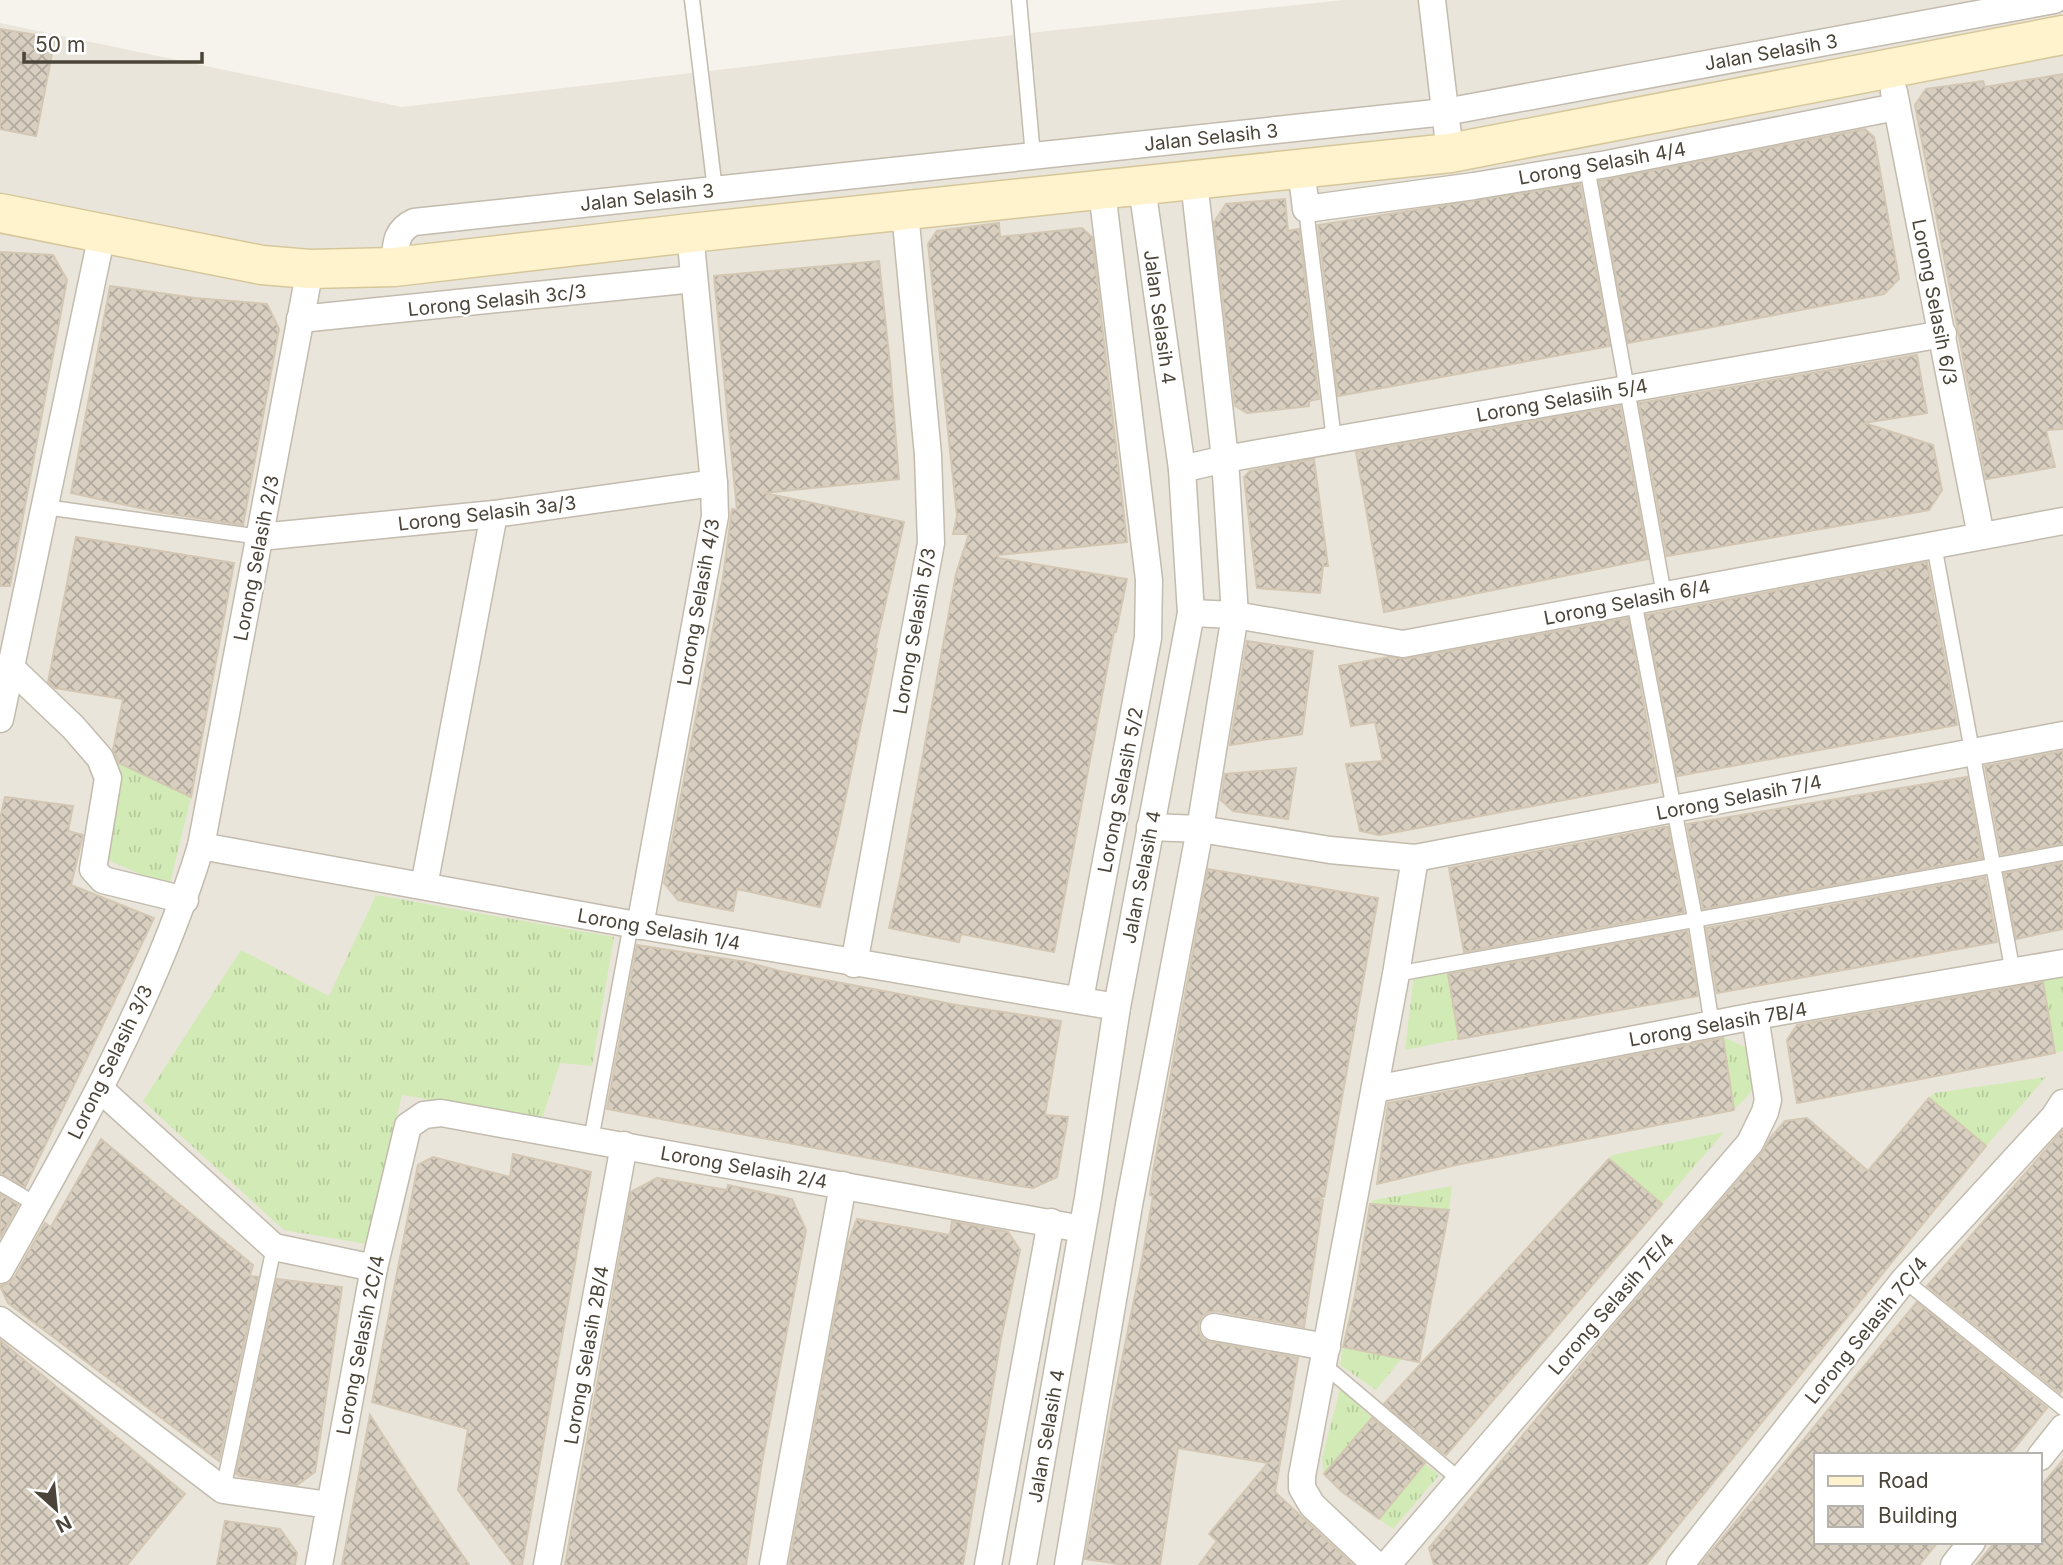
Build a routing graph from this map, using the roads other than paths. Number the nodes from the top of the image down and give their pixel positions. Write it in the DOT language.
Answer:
graph roads {
  1 [pos="692,0"];
  2 [pos="1019,0"];
  3 [pos="1432,0"];
  4 [pos="2054,0"];
  5 [pos="2063,35"];
  6 [pos="1892,67"];
  7 [pos="1896,107"];
  8 [pos="1445,112"];
  9 [pos="1450,153"];
  10 [pos="1033,156"];
  11 [pos="1587,167"];
  12 [pos="1300,168"];
  13 [pos="1195,181"];
  14 [pos="1142,187"];
  15 [pos="715,190"];
  16 [pos="1102,191"];
  17 [pos="1306,209"];
  18 [pos="905,212"];
  19 [pos="0,213"];
  20 [pos="690,233"];
  21 [pos="102,234"];
  22 [pos="394,267"];
  23 [pos="310,269"];
  24 [pos="694,279"];
  25 [pos="300,318"];
  26 [pos="1943,334"];
  27 [pos="1627,388"];
  28 [pos="1334,440"];
  29 [pos="1225,459"];
  30 [pos="1182,469"];
  31 [pos="714,483"];
  32 [pos="45,507"];
  33 [pos="494,514"];
  34 [pos="2063,521"];
  35 [pos="1981,536"];
  36 [pos="260,537"];
  37 [pos="1934,545"];
  38 [pos="1664,595"];
  39 [pos="1634,601"];
  40 [pos="1191,613"];
  41 [pos="1235,615"];
  42 [pos="12,668"];
  43 [pos="0,719"];
  44 [pos="2063,735"];
  45 [pos="1971,752"];
  46 [pos="1673,810"];
  47 [pos="1150,827"];
  48 [pos="1200,829"];
  49 [pos="201,846"];
  50 [pos="2063,853"];
  51 [pos="1415,858"];
  52 [pos="1994,867"];
  53 [pos="424,886"];
  54 [pos="184,900"];
  55 [pos="1695,918"];
  56 [pos="636,925"];
  57 [pos="2063,963"];
  58 [pos="854,964"];
  59 [pos="2013,973"];
  60 [pos="1396,974"];
  61 [pos="1080,999"];
  62 [pos="1117,1007"];
  63 [pos="1755,1016"];
  64 [pos="1712,1025"];
  65 [pos="100,1089"];
  66 [pos="1374,1089"];
  67 [pos="2063,1103"];
  68 [pos="408,1126"];
  69 [pos="591,1140"];
  70 [pos="624,1145"];
  71 [pos="0,1183"];
  72 [pos="843,1185"];
  73 [pos="1088,1198"];
  74 [pos="37,1205"];
  75 [pos="1129,1205"];
  76 [pos="1051,1222"];
  77 [pos="1082,1229"];
  78 [pos="274,1247"];
  79 [pos="374,1268"];
  80 [pos="0,1270"];
  81 [pos="1904,1280"];
  82 [pos="0,1320"];
  83 [pos="1214,1327"];
  84 [pos="1326,1356"];
  85 [pos="2063,1408"];
  86 [pos="2063,1428"];
  87 [pos="2042,1454"];
  88 [pos="1460,1480"];
  89 [pos="223,1490"];
  90 [pos="329,1505"];
  91 [pos="1970,1544"];
  92 [pos="319,1565"];
  93 [pos="547,1565"];
  94 [pos="773,1565"];
  95 [pos="988,1565"];
  96 [pos="1023,1565"];
  97 [pos="1068,1565"];
  98 [pos="1376,1565"];
  99 [pos="1387,1565"];
  100 [pos="1680,1565"];
  101 [pos="1954,1565"];
  1 -- 15 [label="lane"];
  2 -- 10 [label="lane"];
  3 -- 8 [label="street"];
  4 -- 8 [label="street, Jalan Selasih 3"];
  5 -- 6 [label="street, Jalan Selasih 3"];
  6 -- 7 [label="street, Lorong Selasih 6/3"];
  6 -- 9 [label="street, Jalan Selasih 3"];
  7 -- 11 [label="street, Lorong Selasih 4/4"];
  7 -- 26 [label="street, Lorong Selasih 6/3"];
  8 -- 9 [label="street"];
  8 -- 10 [label="street, Jalan Selasih 3"];
  9 -- 12 [label="street, Jalan Selasih 3"];
  10 -- 15 [label="street, Jalan Selasih 3"];
  11 -- 17 [label="street, Lorong Selasih 4/4"];
  11 -- 27 [label="lane"];
  12 -- 13 [label="street, Jalan Selasih 3"];
  12 -- 17 [label="street"];
  13 -- 14 [label="street, Jalan Selasih 3"];
  13 -- 29 [label="street"];
  14 -- 16 [label="street, Jalan Selasih 3"];
  14 -- 30 [label="street, Jalan Selasih 4"];
  15 -- 22 [label="street, Jalan Selasih 3"];
  16 -- 18 [label="street, Jalan Selasih 3"];
  16 -- 61 [label="street, Lorong Selasih 5/2"];
  17 -- 28 [label="lane"];
  18 -- 20 [label="street, Jalan Selasih 3"];
  18 -- 58 [label="street, Lorong Selasih 5/3"];
  19 -- 21 [label="street, Jalan Selasih 3"];
  20 -- 22 [label="street, Jalan Selasih 3"];
  20 -- 24 [label="street, Lorong Selasih 4/3"];
  21 -- 23 [label="street, Jalan Selasih 3"];
  21 -- 32 [label="street"];
  22 -- 23 [label="street, Jalan Selasih 3"];
  23 -- 25 [label="street, Lorong Selasih 2/3"];
  24 -- 25 [label="street, Lorong Selasih 3c/3"];
  24 -- 31 [label="street, Lorong Selasih 4/3"];
  25 -- 36 [label="street, Lorong Selasih 2/3"];
  26 -- 27 [label="street, Lorong Selasiih 5/4"];
  26 -- 35 [label="street, Lorong Selasih 6/3"];
  27 -- 28 [label="street, Lorong Selasiih 5/4"];
  27 -- 38 [label="lane"];
  28 -- 29 [label="street, Lorong Selasiih 5/4"];
  29 -- 30 [label="street, Lorong Selasiih 5/4"];
  29 -- 41 [label="street"];
  30 -- 40 [label="street, Jalan Selasih 4"];
  31 -- 33 [label="street, Lorong Selasih 3a/3"];
  31 -- 56 [label="street, Lorong Selasih 4/3"];
  32 -- 36 [label="lane"];
  32 -- 42 [label="street"];
  33 -- 36 [label="street, Lorong Selasih 3a/3"];
  33 -- 53 [label="street"];
  34 -- 35 [label="street, Lorong Selasih 6/4"];
  35 -- 37 [label="street, Lorong Selasih 6/4"];
  36 -- 49 [label="street, Lorong Selasih 2/3"];
  37 -- 38 [label="street, Lorong Selasih 6/4"];
  37 -- 45 [label="lane"];
  38 -- 39 [label="street, Lorong Selasih 6/4"];
  39 -- 41 [label="street, Lorong Selasih 6/4"];
  39 -- 46 [label="lane"];
  40 -- 41 [label="street, Lorong Selasih 6/4"];
  40 -- 47 [label="street, Jalan Selasih 4"];
  41 -- 48 [label="street"];
  42 -- 43 [label="street"];
  42 -- 54 [label="street"];
  44 -- 45 [label="street, Lorong Selasih 7/4"];
  45 -- 46 [label="street, Lorong Selasih 7/4"];
  45 -- 52 [label="lane"];
  46 -- 51 [label="street, Lorong Selasih 7/4"];
  46 -- 55 [label="lane"];
  47 -- 48 [label="street, Lorong Selasih 7/4"];
  47 -- 62 [label="street, Jalan Selasih 4"];
  48 -- 51 [label="street, Lorong Selasih 7/4"];
  48 -- 75 [label="street"];
  49 -- 53 [label="street, Lorong Selasih 1/4"];
  49 -- 54 [label="street, Lorong Selasih 3/3"];
  50 -- 52 [label="lane"];
  51 -- 60 [label="street"];
  52 -- 55 [label="lane"];
  52 -- 59 [label="lane"];
  53 -- 56 [label="street, Lorong Selasih 1/4"];
  54 -- 65 [label="street, Lorong Selasih 3/3"];
  55 -- 60 [label="lane"];
  55 -- 64 [label="lane"];
  56 -- 58 [label="street, Lorong Selasih 1/4"];
  56 -- 69 [label="lane"];
  57 -- 59 [label="street, Lorong Selasih 7B/4"];
  58 -- 61 [label="street, Lorong Selasih 1/4"];
  59 -- 63 [label="street, Lorong Selasih 7B/4"];
  60 -- 66 [label="street"];
  61 -- 62 [label="street, Lorong Selasih 1/4"];
  62 -- 73 [label="street, Jalan Selasih 4"];
  63 -- 64 [label="street, Lorong Selasih 7B/4"];
  63 -- 88 [label="street, Lorong Selasih 7E/4"];
  64 -- 66 [label="street, Lorong Selasih 7B/4"];
  65 -- 74 [label="street, Lorong Selasih 3/3"];
  65 -- 78 [label="street"];
  66 -- 84 [label="street"];
  67 -- 81 [label="street, Lorong Selasih 7C/4"];
  68 -- 69 [label="street, Lorong Selasih 2/4"];
  68 -- 79 [label="street, Lorong Selasih 2C/4"];
  69 -- 70 [label="street, Lorong Selasih 2/4"];
  70 -- 72 [label="street, Lorong Selasih 2/4"];
  70 -- 93 [label="street, Lorong Selasih 2B/4"];
  71 -- 74 [label="lane"];
  72 -- 76 [label="street, Lorong Selasih 2/4"];
  72 -- 94 [label="street"];
  73 -- 75 [label="street"];
  73 -- 77 [label="street, Jalan Selasih 4"];
  74 -- 80 [label="street, Lorong Selasih 3/3"];
  75 -- 97 [label="street"];
  76 -- 77 [label="street, Lorong Selasih 2/4"];
  76 -- 95 [label="street"];
  77 -- 96 [label="street, Jalan Selasih 4"];
  78 -- 79 [label="street"];
  78 -- 89 [label="lane"];
  79 -- 90 [label="street, Lorong Selasih 2C/4"];
  81 -- 85 [label="lane"];
  81 -- 100 [label="street, Lorong Selasih 7C/4"];
  82 -- 89 [label="street"];
  83 -- 84 [label="street"];
  84 -- 88 [label="lane"];
  84 -- 98 [label="street"];
  86 -- 87 [label="street"];
  88 -- 99 [label="street, Lorong Selasih 7E/4"];
  89 -- 90 [label="street"];
  90 -- 92 [label="street, Lorong Selasih 2C/4"];
  91 -- 101 [label="street"];
}
